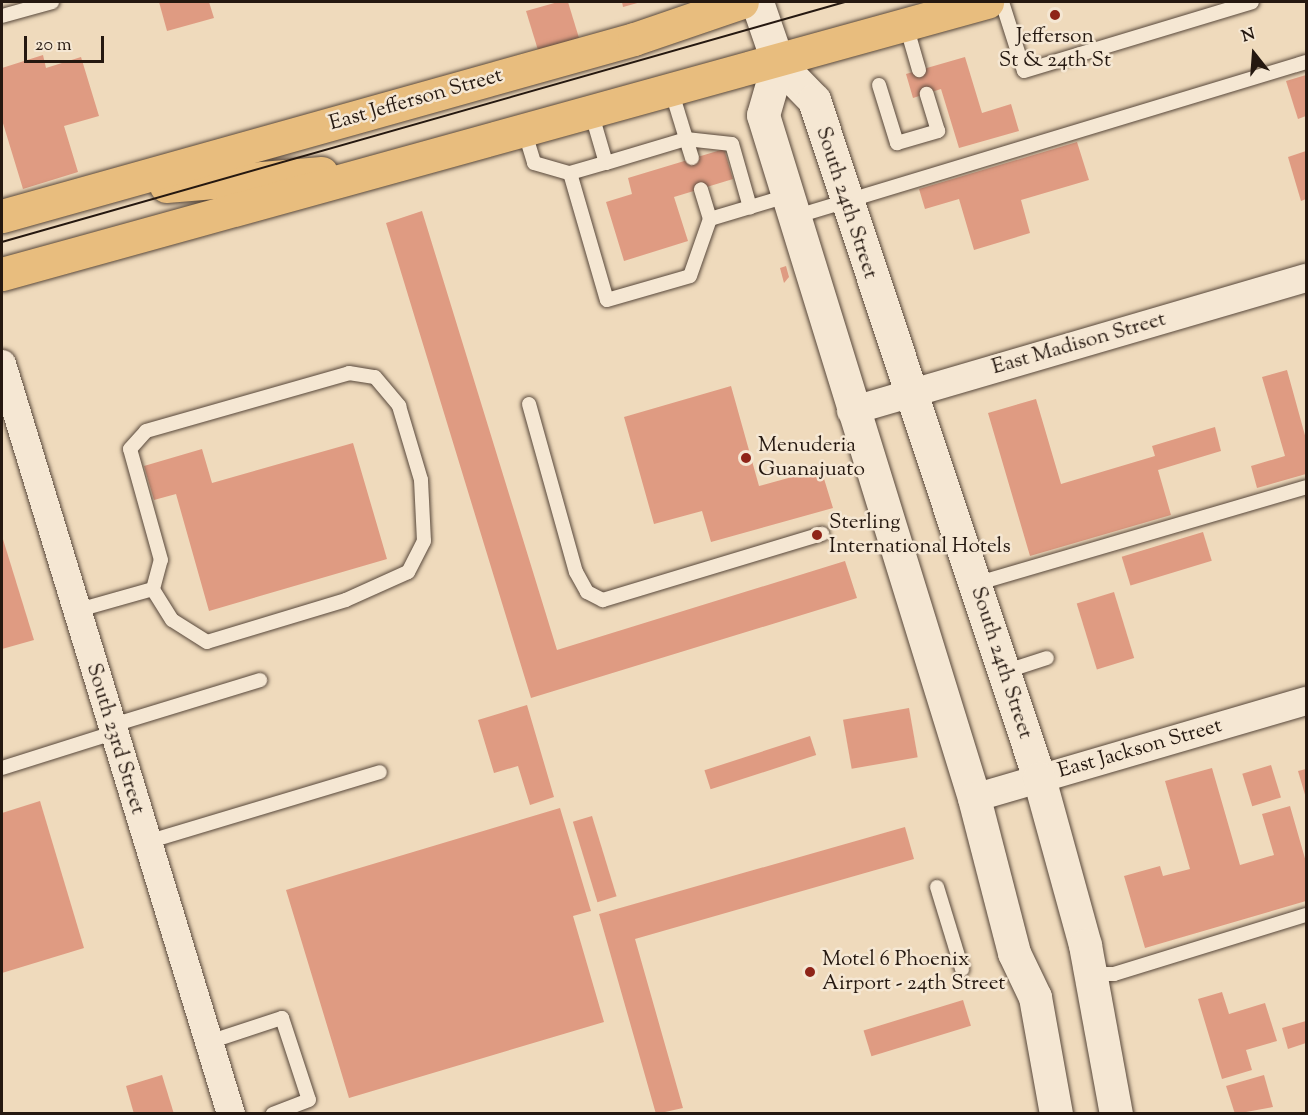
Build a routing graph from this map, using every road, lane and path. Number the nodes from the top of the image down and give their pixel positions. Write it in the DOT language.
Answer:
graph roads {
  1 [pos="52,2"];
  2 [pos="742,2"];
  3 [pos="757,2"];
  4 [pos="987,2"];
  5 [pos="1002,2"];
  6 [pos="1252,2"];
  7 [pos="2,16"];
  8 [pos="906,25"];
  9 [pos="1306,62"];
  10 [pos="778,63"];
  11 [pos="919,70"];
  12 [pos="879,85"];
  13 [pos="672,93"];
  14 [pos="927,94"];
  15 [pos="592,115"];
  16 [pos="525,133"];
  17 [pos="686,139"];
  18 [pos="692,159"];
  19 [pos="606,163"];
  20 [pos="404,166"];
  21 [pos="570,173"];
  22 [pos="701,189"];
  23 [pos="87,193"];
  24 [pos="846,201"];
  25 [pos="790,206"];
  26 [pos="750,207"];
  27 [pos="2,216"];
  28 [pos="710,219"];
  29 [pos="2,274"];
  30 [pos="1306,278"];
  31 [pos="2,364"];
  32 [pos="909,394"];
  33 [pos="529,404"];
  34 [pos="851,411"];
  35 [pos="1306,487"];
  36 [pos="822,534"];
  37 [pos="975,584"];
  38 [pos="153,589"];
  39 [pos="75,612"];
  40 [pos="1047,658"];
  41 [pos="1004,672"];
  42 [pos="260,680"];
  43 [pos="1306,701"];
  44 [pos="111,730"];
  45 [pos="2,768"];
  46 [pos="380,772"];
  47 [pos="1039,778"];
  48 [pos="974,798"];
  49 [pos="147,842"];
  50 [pos="937,887"];
  51 [pos="1306,915"];
  52 [pos="1014,953"];
  53 [pos="962,969"];
  54 [pos="1091,974"];
  55 [pos="209,1042"];
  56 [pos="1046,1044"];
  57 [pos="1116,1108"];
  58 [pos="231,1113"];
  59 [pos="273,1113"];
  60 [pos="1036,1113"];
  61 [pos="1056,1113"];
  62 [pos="1076,1113"];
  1 -- 7 [label="lane"];
  2 -- 23 [label="main road, East Jefferson Street"];
  3 -- 10 [label="main road, South 24th Street"];
  4 -- 8 [label="main road, East Jefferson Street"];
  5 -- 6 [label="lane"];
  8 -- 10 [label="main road, East Jefferson Street"];
  8 -- 11 [label="lane"];
  9 -- 24 [label="lane"];
  10 -- 13 [label="main road, East Jefferson Street"];
  10 -- 24 [label="main road, South 24th Street"];
  10 -- 25 [label="main road"];
  12 -- 14 [label="lane"];
  13 -- 15 [label="main road, East Jefferson Street"];
  13 -- 17 [label="lane"];
  15 -- 16 [label="main road, East Jefferson Street"];
  15 -- 19 [label="lane"];
  16 -- 20 [label="main road, East Jefferson Street"];
  16 -- 21 [label="lane"];
  17 -- 18 [label="lane"];
  17 -- 19 [label="lane"];
  17 -- 26 [label="lane"];
  19 -- 21 [label="lane"];
  20 -- 23 [label="main road, East Jefferson Street"];
  20 -- 29 [label="main road, East Jefferson Street"];
  21 -- 28 [label="lane"];
  22 -- 28 [label="lane"];
  23 -- 27 [label="main road, East Jefferson Street"];
  24 -- 25 [label="lane"];
  24 -- 32 [label="main road, South 24th Street"];
  25 -- 26 [label="lane"];
  25 -- 34 [label="main road"];
  26 -- 28 [label="lane"];
  30 -- 32 [label="street, East Madison Street"];
  31 -- 39 [label="street, South 23rd Street"];
  32 -- 34 [label="street, East Madison Street"];
  32 -- 37 [label="main road, South 24th Street"];
  33 -- 36 [label="lane"];
  34 -- 48 [label="main road"];
  35 -- 37 [label="lane"];
  37 -- 41 [label="main road, South 24th Street"];
  38 -- 38 [label="lane"];
  38 -- 39 [label="lane"];
  39 -- 44 [label="street, South 23rd Street"];
  40 -- 41 [label="lane"];
  41 -- 47 [label="main road, South 24th Street"];
  42 -- 44 [label="lane"];
  43 -- 47 [label="street, East Jackson Street"];
  44 -- 45 [label="lane"];
  44 -- 49 [label="street, South 23rd Street"];
  46 -- 49 [label="lane"];
  47 -- 48 [label="street, East Jackson Street"];
  47 -- 54 [label="main road, South 24th Street"];
  48 -- 52 [label="main road"];
  49 -- 55 [label="street, South 23rd Street"];
  50 -- 53 [label="lane"];
  51 -- 54 [label="lane"];
  52 -- 56 [label="main road"];
  52 -- 60 [label="main road"];
  54 -- 57 [label="main road, South 24th Street"];
  55 -- 58 [label="street, South 23rd Street"];
  55 -- 59 [label="lane"];
  56 -- 61 [label="main road"];
  56 -- 62 [label="main road"];
}
